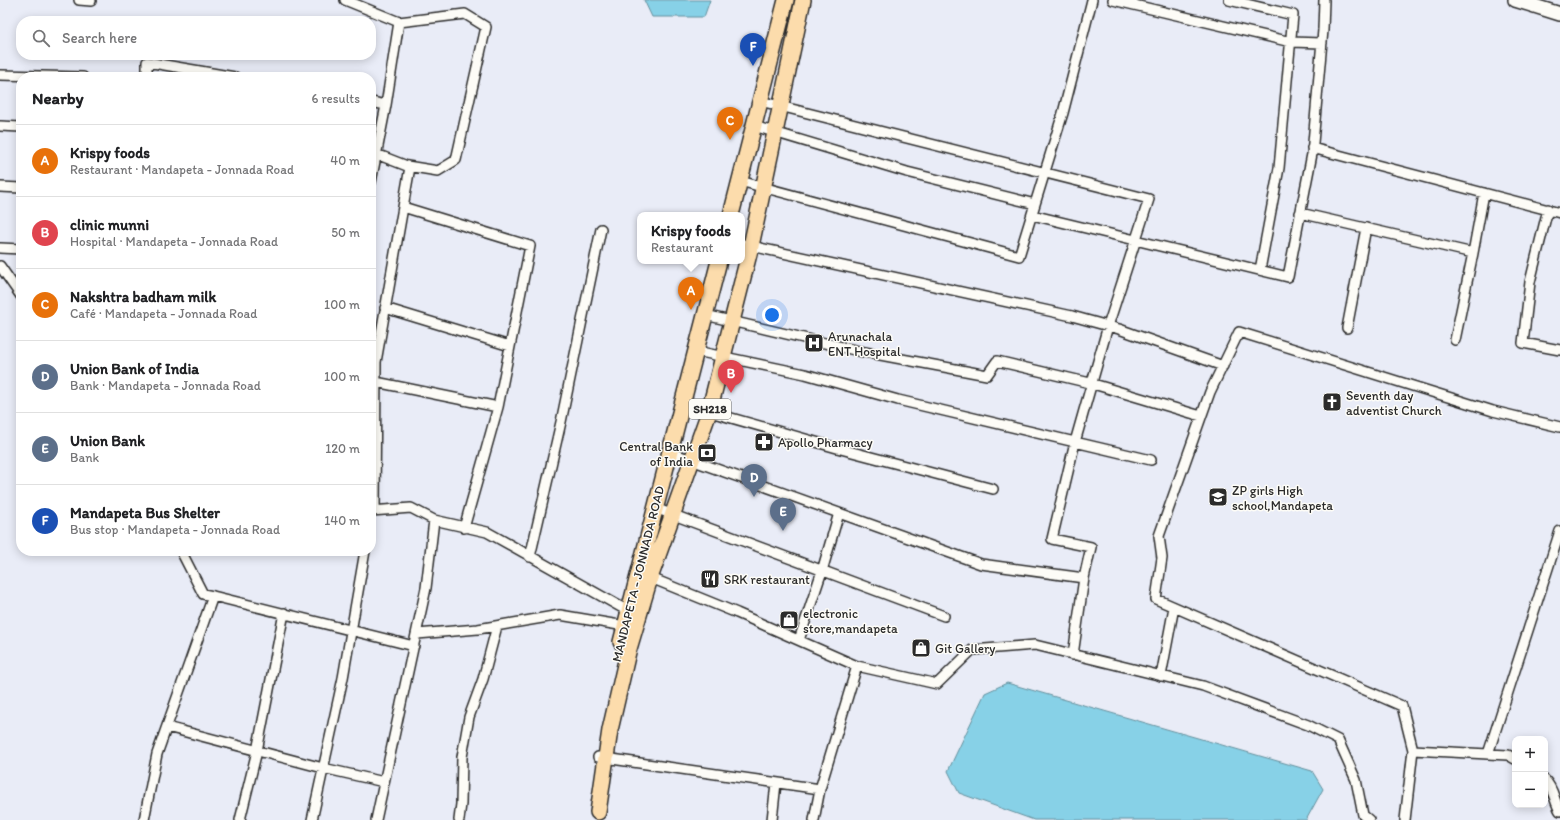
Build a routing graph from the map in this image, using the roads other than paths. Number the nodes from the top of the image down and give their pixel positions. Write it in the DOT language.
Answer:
graph roads {
  1 [pos="79,0"];
  2 [pos="345,0"];
  3 [pos="786,0"];
  4 [pos="803,0"];
  5 [pos="1092,0"];
  6 [pos="1113,0"];
  7 [pos="1230,0"];
  8 [pos="1324,0"];
  9 [pos="91,1"];
  10 [pos="1524,1"];
  11 [pos="1560,14"];
  12 [pos="399,22"];
  13 [pos="1291,42"];
  14 [pos="1322,43"];
  15 [pos="147,72"];
  16 [pos="206,72"];
  17 [pos="0,75"];
  18 [pos="16,75"];
  19 [pos="760,101"];
  20 [pos="376,103"];
  21 [pos="386,105"];
  22 [pos="780,106"];
  23 [pos="0,126"];
  24 [pos="754,126"];
  25 [pos="16,127"];
  26 [pos="774,132"];
  27 [pos="376,142"];
  28 [pos="1312,148"];
  29 [pos="376,154"];
  30 [pos="410,167"];
  31 [pos="1045,173"];
  32 [pos="740,181"];
  33 [pos="0,187"];
  34 [pos="762,187"];
  35 [pos="16,188"];
  36 [pos="1484,193"];
  37 [pos="1035,204"];
  38 [pos="403,207"];
  39 [pos="1548,209"];
  40 [pos="732,212"];
  41 [pos="1560,212"];
  42 [pos="1300,213"];
  43 [pos="1032,215"];
  44 [pos="1366,228"];
  45 [pos="601,229"];
  46 [pos="1135,241"];
  47 [pos="746,245"];
  48 [pos="0,248"];
  49 [pos="16,249"];
  50 [pos="1473,253"];
  51 [pos="718,264"];
  52 [pos="743,264"];
  53 [pos="0,266"];
  54 [pos="1260,270"];
  55 [pos="16,289"];
  56 [pos="385,308"];
  57 [pos="705,315"];
  58 [pos="733,321"];
  59 [pos="1108,326"];
  60 [pos="1347,328"];
  61 [pos="1455,340"];
  62 [pos="510,346"];
  63 [pos="1560,350"];
  64 [pos="696,351"];
  65 [pos="723,357"];
  66 [pos="376,362"];
  67 [pos="1223,366"];
  68 [pos="376,382"];
  69 [pos="1092,384"];
  70 [pos="682,404"];
  71 [pos="498,407"];
  72 [pos="709,412"];
  73 [pos="1201,416"];
  74 [pos="1560,427"];
  75 [pos="1075,442"];
  76 [pos="670,452"];
  77 [pos="691,460"];
  78 [pos="1151,460"];
  79 [pos="993,489"];
  80 [pos="655,508"];
  81 [pos="376,512"];
  82 [pos="839,513"];
  83 [pos="672,515"];
  84 [pos="434,520"];
  85 [pos="464,528"];
  86 [pos="1560,531"];
  87 [pos="184,556"];
  88 [pos="364,556"];
  89 [pos="530,556"];
  90 [pos="822,570"];
  91 [pos="644,575"];
  92 [pos="1084,578"];
  93 [pos="213,596"];
  94 [pos="1174,607"];
  95 [pos="628,611"];
  96 [pos="284,613"];
  97 [pos="944,616"];
  98 [pos="497,626"];
  99 [pos="625,626"];
  100 [pos="351,630"];
  101 [pos="417,634"];
  102 [pos="798,640"];
  103 [pos="414,646"];
  104 [pos="1073,655"];
  105 [pos="857,666"];
  106 [pos="1161,676"];
  107 [pos="166,727"];
  108 [pos="1413,750"];
  109 [pos="256,751"];
  110 [pos="1488,754"];
  111 [pos="1512,757"];
  112 [pos="602,758"];
  113 [pos="323,768"];
  114 [pos="384,782"];
  115 [pos="776,783"];
  116 [pos="1548,785"];
  117 [pos="820,790"];
  118 [pos="1560,811"];
  119 [pos="598,816"];
  120 [pos="240,819"];
  121 [pos="144,820"];
  122 [pos="250,820"];
  123 [pos="312,820"];
  124 [pos="376,820"];
  125 [pos="459,820"];
  126 [pos="772,820"];
  127 [pos="814,820"];
  128 [pos="1369,820"];
  129 [pos="1406,820"];
  1 -- 9 [label="street"];
  2 -- 12 [label="street"];
  3 -- 19 [label="main road"];
  4 -- 22 [label="main road, SH218"];
  5 -- 31 [label="street"];
  6 -- 13 [label="street"];
  7 -- 13 [label="street"];
  8 -- 14 [label="street"];
  10 -- 11 [label="street"];
  12 -- 21 [label="street"];
  12 -- 30 [label="street"];
  13 -- 14 [label="street"];
  13 -- 54 [label="street"];
  14 -- 28 [label="street"];
  15 -- 16 [label="street"];
  17 -- 18 [label="street"];
  19 -- 22 [label="street"];
  19 -- 24 [label="main road"];
  20 -- 21 [label="street"];
  21 -- 27 [label="street"];
  22 -- 26 [label="main road, SH218"];
  22 -- 31 [label="street"];
  23 -- 25 [label="street"];
  24 -- 26 [label="street"];
  24 -- 32 [label="main road"];
  26 -- 34 [label="main road, SH218"];
  26 -- 37 [label="street"];
  28 -- 36 [label="street"];
  28 -- 42 [label="street"];
  29 -- 30 [label="street"];
  30 -- 38 [label="street"];
  31 -- 37 [label="street"];
  31 -- 46 [label="street"];
  32 -- 34 [label="street"];
  32 -- 40 [label="main road"];
  33 -- 35 [label="street"];
  34 -- 43 [label="street"];
  34 -- 47 [label="main road, SH218"];
  36 -- 39 [label="street"];
  36 -- 50 [label="street"];
  37 -- 43 [label="street"];
  38 -- 56 [label="street"];
  38 -- 62 [label="street"];
  39 -- 41 [label="street"];
  39 -- 63 [label="street"];
  42 -- 44 [label="street"];
  42 -- 54 [label="street"];
  43 -- 46 [label="street"];
  44 -- 50 [label="street"];
  44 -- 60 [label="street"];
  45 -- 89 [label="street"];
  46 -- 54 [label="street"];
  46 -- 59 [label="street"];
  47 -- 59 [label="street"];
  48 -- 49 [label="street"];
  50 -- 61 [label="street"];
  51 -- 57 [label="main road, MANDAPETA - JONNADA ROAD / SH218"];
  52 -- 58 [label="main road, SH218"];
  53 -- 55 [label="street"];
  56 -- 62 [label="street"];
  56 -- 66 [label="street"];
  57 -- 58 [label="street"];
  57 -- 64 [label="main road, MANDAPETA - JONNADA ROAD / SH218"];
  58 -- 65 [label="main road, SH218"];
  58 -- 69 [label="street"];
  59 -- 67 [label="street"];
  59 -- 69 [label="street"];
  62 -- 71 [label="street"];
  64 -- 65 [label="street"];
  64 -- 70 [label="main road, MANDAPETA - JONNADA ROAD / SH218"];
  65 -- 72 [label="main road, SH218"];
  65 -- 75 [label="street"];
  67 -- 73 [label="street"];
  67 -- 74 [label="street"];
  68 -- 71 [label="street"];
  69 -- 73 [label="street"];
  69 -- 75 [label="street"];
  70 -- 72 [label="street"];
  70 -- 76 [label="main road, MANDAPETA - JONNADA ROAD / SH218"];
  71 -- 85 [label="street"];
  72 -- 77 [label="main road, SH218"];
  72 -- 79 [label="street"];
  73 -- 94 [label="street"];
  75 -- 78 [label="street"];
  75 -- 92 [label="street"];
  76 -- 77 [label="street"];
  76 -- 80 [label="main road, MANDAPETA - JONNADA ROAD / SH218"];
  77 -- 82 [label="street"];
  77 -- 83 [label="main road, SH218"];
  80 -- 83 [label="street"];
  80 -- 91 [label="main road, MANDAPETA - JONNADA ROAD / SH218"];
  81 -- 84 [label="street"];
  82 -- 90 [label="street"];
  82 -- 92 [label="street"];
  83 -- 90 [label="street"];
  83 -- 91 [label="main road, SH218"];
  84 -- 85 [label="street"];
  84 -- 101 [label="street"];
  85 -- 89 [label="street"];
  86 -- 110 [label="street"];
  87 -- 93 [label="street"];
  88 -- 100 [label="street"];
  89 -- 95 [label="street"];
  90 -- 97 [label="street"];
  90 -- 102 [label="street"];
  91 -- 95 [label="main road, MANDAPETA - JONNADA ROAD / SH218"];
  91 -- 102 [label="street"];
  91 -- 112 [label="main road, SH218"];
  92 -- 104 [label="street"];
  93 -- 96 [label="street"];
  93 -- 107 [label="street"];
  94 -- 106 [label="street"];
  94 -- 108 [label="street"];
  95 -- 99 [label="main road, MANDAPETA - JONNADA ROAD / SH218"];
  96 -- 100 [label="street"];
  96 -- 109 [label="street"];
  98 -- 99 [label="street"];
  98 -- 101 [label="street"];
  98 -- 125 [label="street"];
  99 -- 112 [label="main road, MANDAPETA - JONNADA ROAD / SH218"];
  100 -- 103 [label="street"];
  100 -- 113 [label="street"];
  101 -- 103 [label="street"];
  102 -- 105 [label="street"];
  103 -- 114 [label="street"];
  104 -- 105 [label="street"];
  104 -- 106 [label="street"];
  105 -- 117 [label="street"];
  106 -- 128 [label="street"];
  107 -- 109 [label="street"];
  107 -- 121 [label="street"];
  108 -- 110 [label="street"];
  108 -- 129 [label="street"];
  109 -- 113 [label="street"];
  109 -- 120 [label="street"];
  110 -- 111 [label="street"];
  112 -- 115 [label="street"];
  112 -- 119 [label="main road, MANDAPETA - JONNADA ROAD / SH218"];
  113 -- 114 [label="street"];
  113 -- 123 [label="street"];
  114 -- 124 [label="street"];
  115 -- 117 [label="street"];
  115 -- 126 [label="street"];
  116 -- 118 [label="street"];
  117 -- 127 [label="street"];
  120 -- 122 [label="street"];
}
